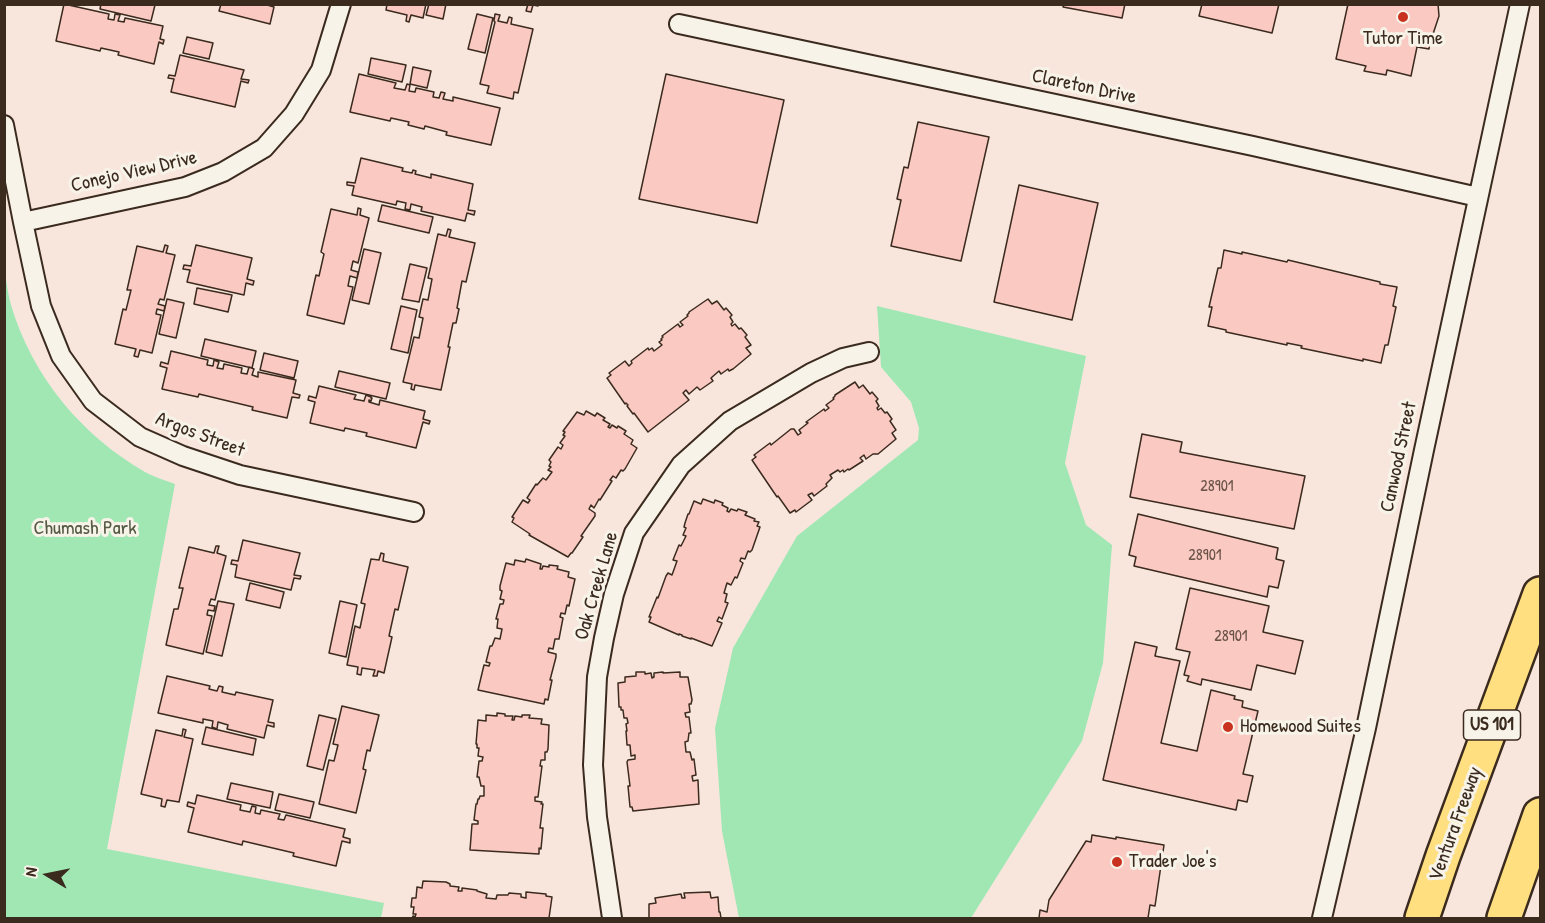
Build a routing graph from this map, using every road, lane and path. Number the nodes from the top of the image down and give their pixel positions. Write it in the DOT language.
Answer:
graph roads {
  1 [pos="340,4"];
  2 [pos="1520,4"];
  3 [pos="679,24"];
  4 [pos="4,125"];
  5 [pos="1478,197"];
  6 [pos="23,222"];
  7 [pos="869,352"];
  8 [pos="414,512"];
  9 [pos="1540,594"];
  10 [pos="1540,815"];
  11 [pos="1443,856"];
  12 [pos="612,918"];
  13 [pos="1322,918"];
  14 [pos="1408,918"];
  15 [pos="1422,918"];
  16 [pos="1504,918"];
  1 -- 6 [label="street, Conejo View Drive"];
  2 -- 5 [label="street, Canwood Street"];
  3 -- 5 [label="street, Clareton Drive"];
  4 -- 6 [label="street, Argos Street"];
  5 -- 13 [label="street, Canwood Street"];
  6 -- 8 [label="street, Argos Street"];
  7 -- 12 [label="street, Oak Creek Lane"];
  9 -- 11 [label="highway, Ventura Freeway / US 101"];
  10 -- 16 [label="highway"];
  11 -- 14 [label="highway"];
  11 -- 15 [label="highway, Ventura Freeway / US 101"];
}
